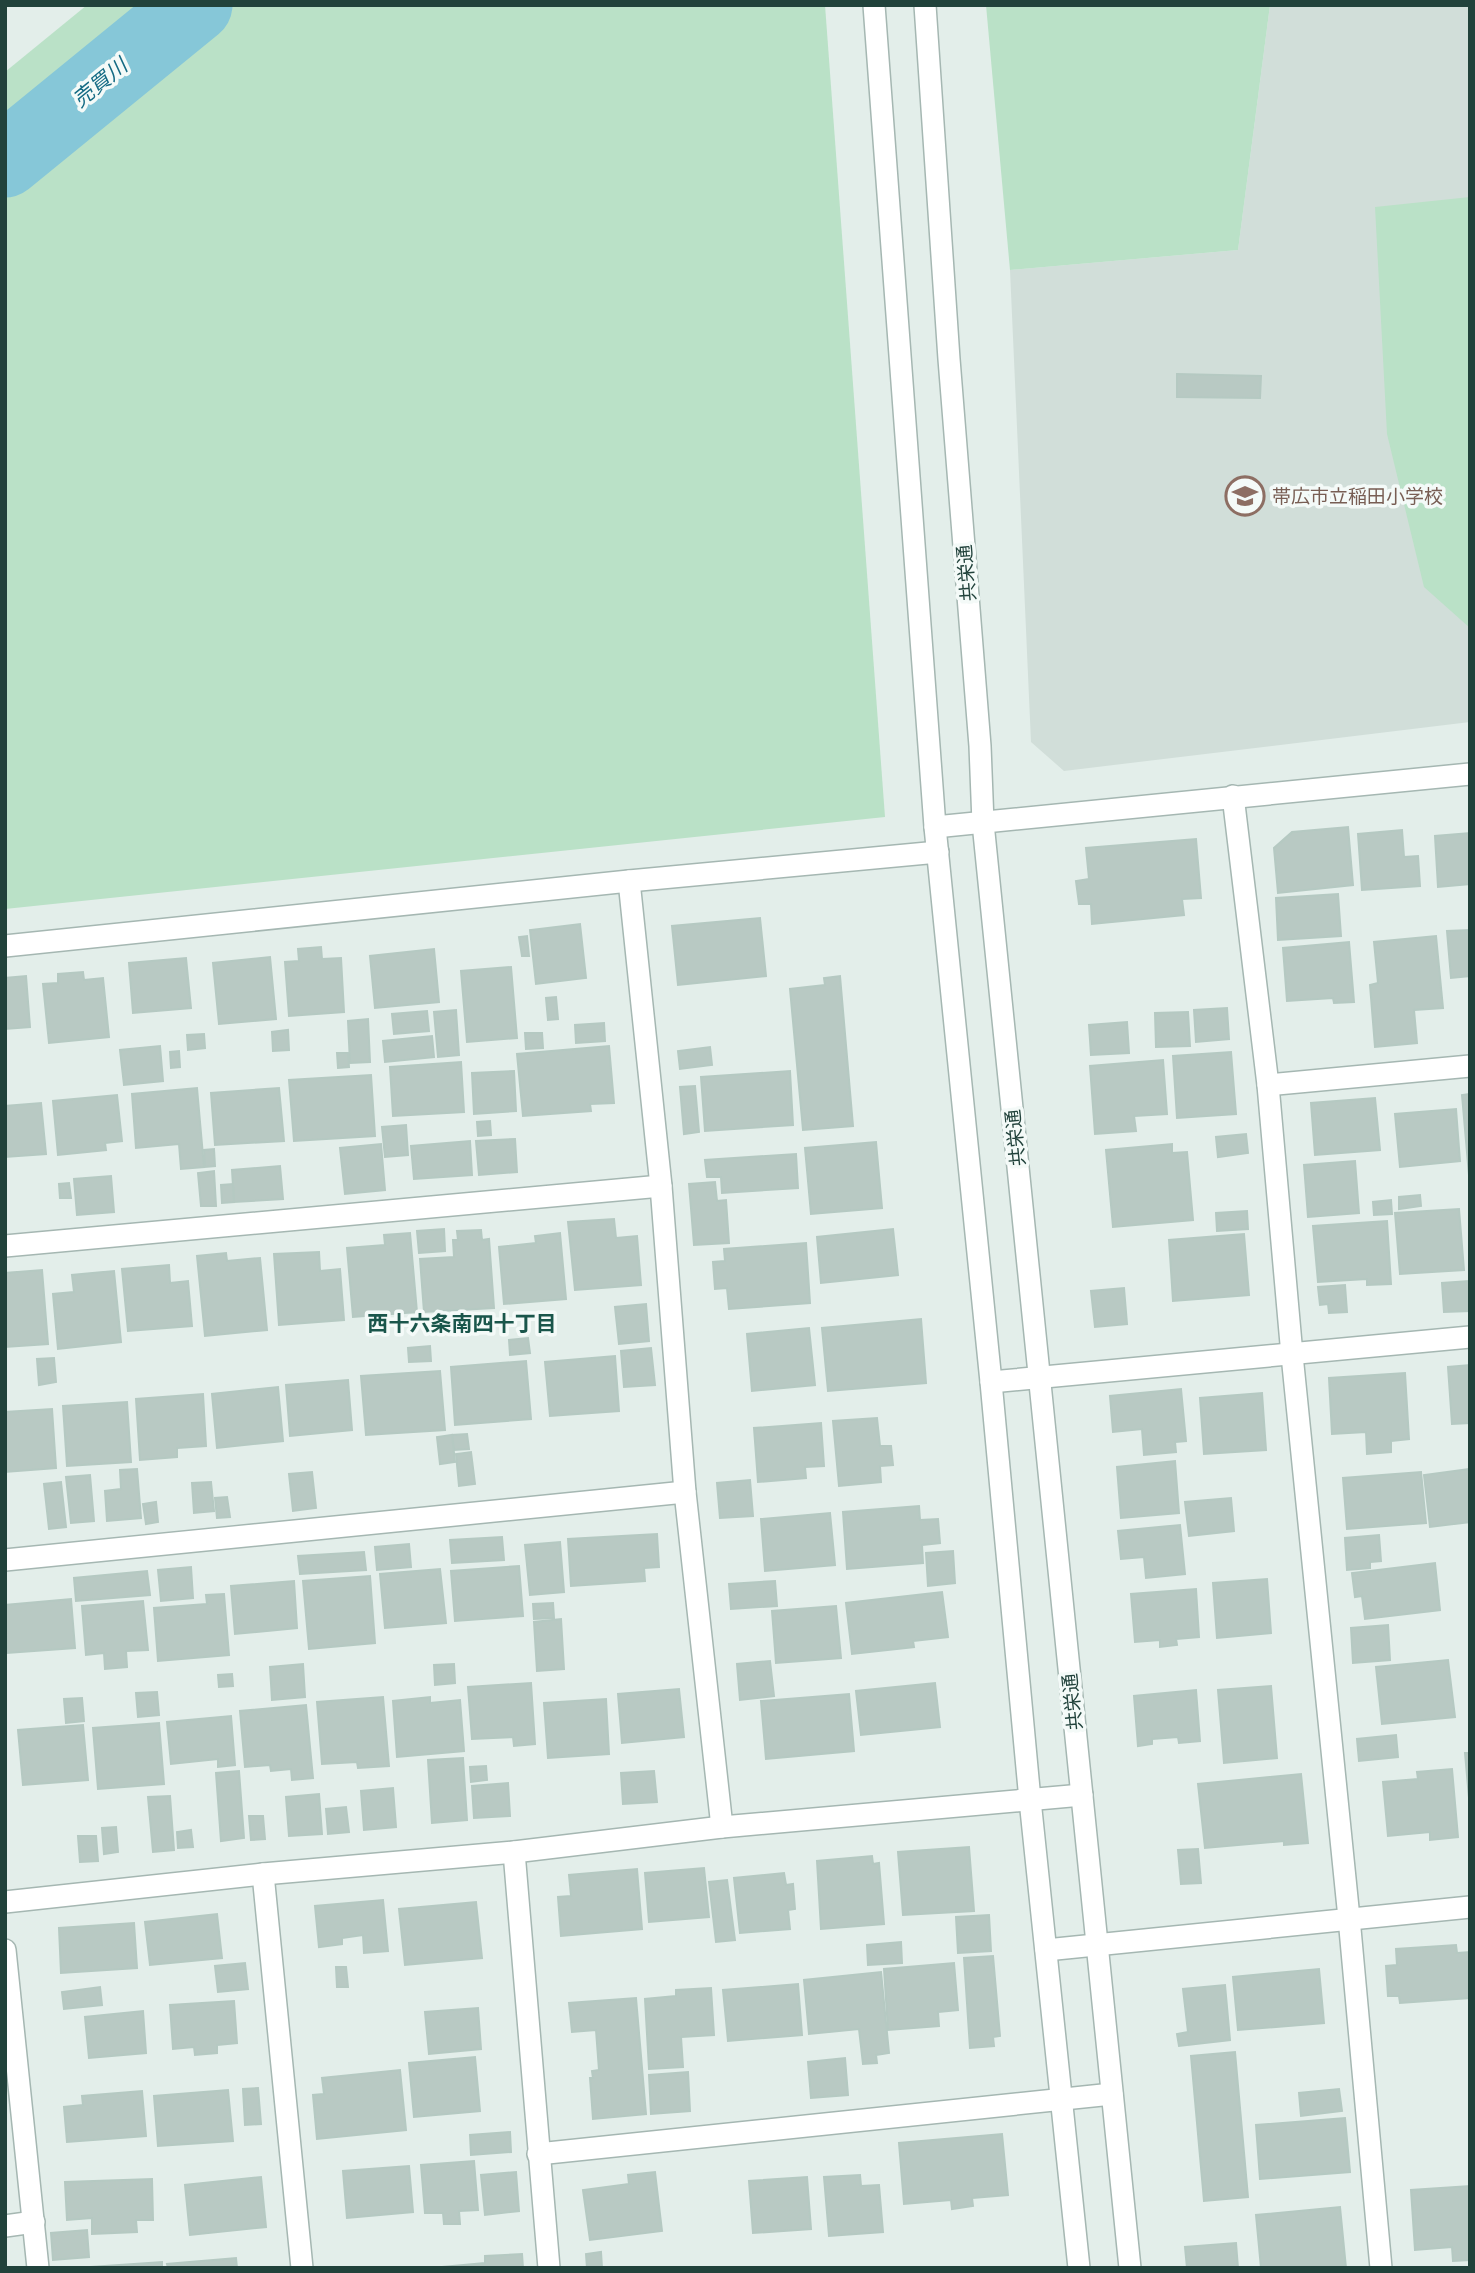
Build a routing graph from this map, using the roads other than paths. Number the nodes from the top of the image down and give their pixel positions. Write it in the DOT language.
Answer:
graph roads {
  1 [pos="874,5"];
  2 [pos="925,5"];
  3 [pos="1470,774"];
  4 [pos="1233,796"];
  5 [pos="983,822"];
  6 [pos="935,827"];
  7 [pos="938,852"];
  8 [pos="629,881"];
  9 [pos="5,946"];
  10 [pos="1470,1066"];
  11 [pos="1268,1084"];
  12 [pos="661,1186"];
  13 [pos="5,1246"];
  14 [pos="1470,1337"];
  15 [pos="1292,1355"];
  16 [pos="1039,1376"];
  17 [pos="991,1382"];
  18 [pos="685,1492"];
  19 [pos="5,1560"];
  20 [pos="1082,1795"];
  21 [pos="1030,1800"];
  22 [pos="722,1827"];
  23 [pos="514,1852"];
  24 [pos="263,1874"];
  25 [pos="5,1902"];
  26 [pos="1470,1907"];
  27 [pos="1349,1918"];
  28 [pos="1098,1944"];
  29 [pos="5,1950"];
  30 [pos="1046,1950"];
  31 [pos="1112,2094"];
  32 [pos="1060,2100"];
  33 [pos="538,2154"];
  34 [pos="34,2222"];
  35 [pos="5,2225"];
  36 [pos="38,2268"];
  37 [pos="302,2268"];
  38 [pos="549,2268"];
  39 [pos="1079,2268"];
  40 [pos="1130,2268"];
  41 [pos="1381,2268"];
  1 -- 6 [label="street"];
  2 -- 5 [label="street, 共栄通"];
  3 -- 4 [label="street"];
  4 -- 5 [label="street"];
  4 -- 11 [label="street"];
  5 -- 6 [label="street"];
  5 -- 16 [label="street, 共栄通"];
  6 -- 7 [label="street"];
  7 -- 8 [label="street"];
  7 -- 17 [label="street"];
  8 -- 9 [label="street"];
  8 -- 12 [label="street"];
  10 -- 11 [label="street"];
  11 -- 15 [label="street"];
  12 -- 13 [label="street"];
  12 -- 18 [label="street"];
  14 -- 15 [label="street"];
  15 -- 16 [label="street"];
  15 -- 27 [label="street"];
  16 -- 17 [label="street"];
  16 -- 20 [label="street, 共栄通"];
  17 -- 21 [label="street"];
  18 -- 19 [label="street"];
  18 -- 22 [label="street"];
  20 -- 21 [label="street"];
  20 -- 28 [label="street, 共栄通"];
  21 -- 22 [label="street"];
  21 -- 30 [label="street"];
  22 -- 23 [label="street"];
  23 -- 24 [label="street"];
  23 -- 33 [label="street"];
  24 -- 25 [label="street"];
  24 -- 37 [label="street"];
  26 -- 27 [label="street"];
  27 -- 28 [label="street"];
  27 -- 41 [label="street"];
  28 -- 30 [label="street"];
  28 -- 31 [label="street, 共栄通"];
  29 -- 34 [label="street"];
  30 -- 32 [label="street"];
  31 -- 32 [label="street"];
  31 -- 40 [label="street, 共栄通"];
  32 -- 33 [label="street"];
  32 -- 39 [label="street"];
  33 -- 38 [label="street"];
  34 -- 35 [label="street"];
  34 -- 36 [label="street"];
}
